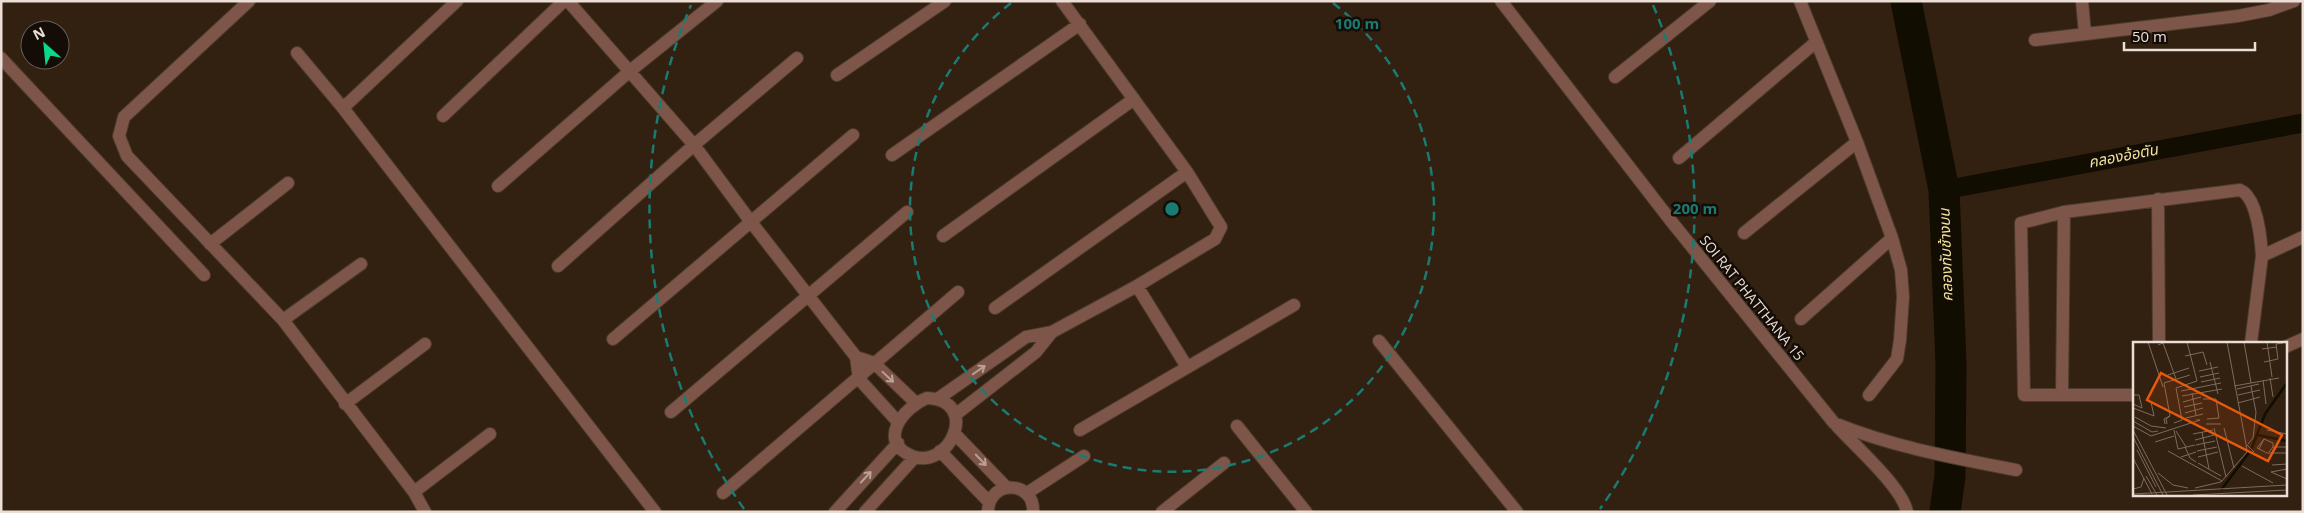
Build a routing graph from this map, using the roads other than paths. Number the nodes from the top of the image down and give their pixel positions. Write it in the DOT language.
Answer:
graph roads {
  1 [pos="249,1"];
  2 [pos="456,1"];
  3 [pos="564,1"];
  4 [pos="568,1"];
  5 [pos="717,1"];
  6 [pos="945,1"];
  7 [pos="1062,1"];
  8 [pos="1501,1"];
  9 [pos="1710,1"];
  10 [pos="1800,1"];
  11 [pos="2082,1"];
  12 [pos="2294,1"];
  13 [pos="1080,24"];
  14 [pos="2085,34"];
  15 [pos="2035,40"];
  16 [pos="1816,42"];
  17 [pos="297,53"];
  18 [pos="1,58"];
  19 [pos="797,58"];
  20 [pos="630,71"];
  21 [pos="836,75"];
  22 [pos="1616,77"];
  23 [pos="1134,99"];
  24 [pos="344,108"];
  25 [pos="443,116"];
  26 [pos="852,135"];
  27 [pos="1857,142"];
  28 [pos="694,145"];
  29 [pos="892,155"];
  30 [pos="1679,158"];
  31 [pos="1187,172"];
  32 [pos="288,183"];
  33 [pos="498,186"];
  34 [pos="2158,199"];
  35 [pos="907,212"];
  36 [pos="2064,212"];
  37 [pos="751,222"];
  38 [pos="1744,233"];
  39 [pos="943,236"];
  40 [pos="2303,237"];
  41 [pos="1892,238"];
  42 [pos="210,244"];
  43 [pos="2262,256"];
  44 [pos="361,264"];
  45 [pos="558,266"];
  46 [pos="204,275"];
  47 [pos="1137,286"];
  48 [pos="958,292"];
  49 [pos="808,295"];
  50 [pos="1294,305"];
  51 [pos="995,308"];
  52 [pos="1801,319"];
  53 [pos="282,320"];
  54 [pos="1052,332"];
  55 [pos="613,339"];
  56 [pos="2303,339"];
  57 [pos="1379,341"];
  58 [pos="2159,342"];
  59 [pos="2251,342"];
  60 [pos="425,344"];
  61 [pos="2286,347"];
  62 [pos="856,357"];
  63 [pos="874,363"];
  64 [pos="1187,367"];
  65 [pos="859,379"];
  66 [pos="1869,395"];
  67 [pos="2062,395"];
  68 [pos="2133,395"];
  69 [pos="939,398"];
  70 [pos="916,402"];
  71 [pos="346,404"];
  72 [pos="671,412"];
  73 [pos="955,415"];
  74 [pos="898,422"];
  75 [pos="1834,423"];
  76 [pos="1237,426"];
  77 [pos="1080,430"];
  78 [pos="490,434"];
  79 [pos="955,434"];
  80 [pos="898,443"];
  81 [pos="940,451"];
  82 [pos="1084,456"];
  83 [pos="915,457"];
  84 [pos="1224,463"];
  85 [pos="2016,470"];
  86 [pos="1006,487"];
  87 [pos="414,492"];
  88 [pos="723,493"];
  89 [pos="1027,493"];
  90 [pos="989,507"];
  91 [pos="425,512"];
  92 [pos="655,512"];
  93 [pos="835,512"];
  94 [pos="865,512"];
  95 [pos="1033,512"];
  96 [pos="1162,512"];
  97 [pos="1306,512"];
  98 [pos="1517,512"];
  99 [pos="1907,512"];
  1 -- 42 [label="street"];
  2 -- 24 [label="street"];
  3 -- 25 [label="street"];
  4 -- 20 [label="street"];
  5 -- 20 [label="street"];
  6 -- 21 [label="street"];
  7 -- 13 [label="street"];
  8 -- 75 [label="street, SOI RAT PHATTHANA 15"];
  9 -- 22 [label="street"];
  10 -- 16 [label="street"];
  11 -- 14 [label="street"];
  12 -- 14 [label="street"];
  13 -- 23 [label="street"];
  13 -- 29 [label="street"];
  14 -- 15 [label="street"];
  16 -- 27 [label="street"];
  16 -- 30 [label="street"];
  17 -- 24 [label="street"];
  18 -- 46 [label="street"];
  19 -- 28 [label="street"];
  20 -- 28 [label="street"];
  20 -- 33 [label="street"];
  23 -- 31 [label="street"];
  23 -- 39 [label="street"];
  24 -- 92 [label="street"];
  26 -- 37 [label="street"];
  27 -- 38 [label="street"];
  27 -- 41 [label="street"];
  28 -- 37 [label="street"];
  28 -- 45 [label="street"];
  31 -- 47 [label="street"];
  31 -- 51 [label="street"];
  32 -- 42 [label="street"];
  34 -- 36 [label="street"];
  34 -- 43 [label="street"];
  34 -- 58 [label="street"];
  35 -- 49 [label="street"];
  36 -- 67 [label="street"];
  36 -- 67 [label="street"];
  37 -- 49 [label="street"];
  37 -- 55 [label="street"];
  40 -- 43 [label="street"];
  41 -- 52 [label="street"];
  41 -- 66 [label="street"];
  42 -- 53 [label="street"];
  43 -- 59 [label="street"];
  44 -- 53 [label="street"];
  47 -- 54 [label="street"];
  47 -- 64 [label="street"];
  48 -- 63 [label="street"];
  49 -- 62 [label="street"];
  49 -- 72 [label="street"];
  50 -- 64 [label="street"];
  53 -- 71 [label="street"];
  69 -- 54 [label="street, one-way"];
  54 -- 73 [label="street"];
  56 -- 61 [label="street"];
  57 -- 98 [label="street"];
  60 -- 71 [label="street"];
  62 -- 63 [label="street"];
  62 -- 65 [label="street"];
  63 -- 65 [label="street"];
  63 -- 70 [label="street, one-way"];
  64 -- 77 [label="street"];
  65 -- 74 [label="street"];
  65 -- 88 [label="street"];
  67 -- 68 [label="street"];
  69 -- 70 [label="street"];
  69 -- 73 [label="street"];
  70 -- 74 [label="street"];
  71 -- 87 [label="street"];
  73 -- 79 [label="street"];
  74 -- 80 [label="street"];
  75 -- 85 [label="street, SOI RAT PHATTHANA 15"];
  75 -- 99 [label="street"];
  76 -- 97 [label="street"];
  78 -- 87 [label="street"];
  79 -- 81 [label="street"];
  79 -- 86 [label="street, one-way"];
  80 -- 83 [label="street"];
  93 -- 80 [label="street, one-way"];
  81 -- 83 [label="street"];
  81 -- 90 [label="street"];
  82 -- 89 [label="street"];
  83 -- 94 [label="street"];
  84 -- 96 [label="street"];
  86 -- 89 [label="street"];
  86 -- 90 [label="street"];
  87 -- 91 [label="street"];
  89 -- 95 [label="street"];
}
